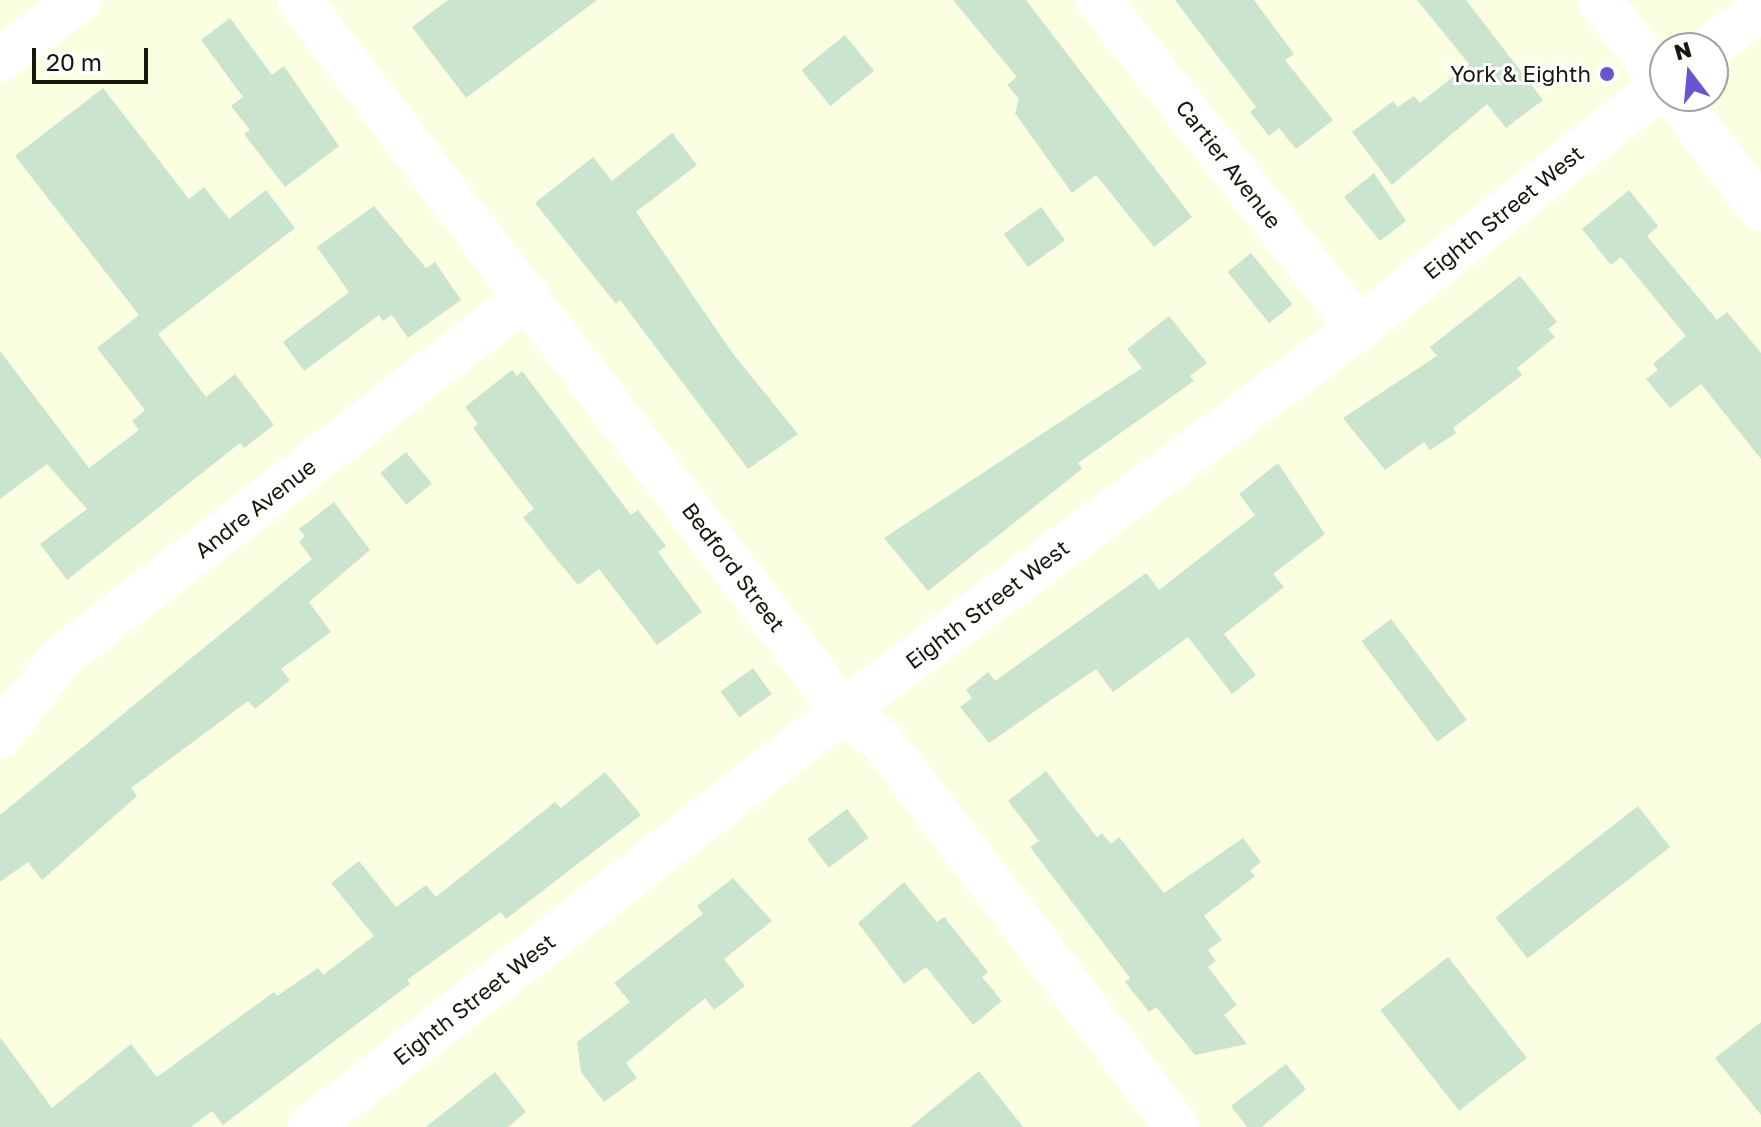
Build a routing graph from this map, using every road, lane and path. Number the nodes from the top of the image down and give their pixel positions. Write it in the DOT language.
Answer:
graph roads {
  1 [pos="79,0"];
  2 [pos="299,0"];
  3 [pos="1098,0"];
  4 [pos="1599,0"];
  5 [pos="1761,8"];
  6 [pos="1729,33"];
  7 [pos="0,60"];
  8 [pos="1649,64"];
  9 [pos="1649,97"];
  10 [pos="1686,112"];
  11 [pos="1761,209"];
  12 [pos="528,296"];
  13 [pos="1359,328"];
  14 [pos="843,711"];
  15 [pos="0,736"];
  16 [pos="1165,1123"];
  17 [pos="310,1127"];
  1 -- 7 [label="street"];
  2 -- 12 [label="street, Bedford Street"];
  3 -- 13 [label="street, Cartier Avenue"];
  4 -- 8 [label="street"];
  5 -- 6 [label="street"];
  9 -- 13 [label="street, Eighth Street West"];
  10 -- 11 [label="street"];
  12 -- 14 [label="street, Bedford Street"];
  12 -- 15 [label="street, Andre Avenue"];
  13 -- 14 [label="street, Eighth Street West"];
  14 -- 16 [label="street, Bedford Street"];
  14 -- 17 [label="street, Eighth Street West"];
}
